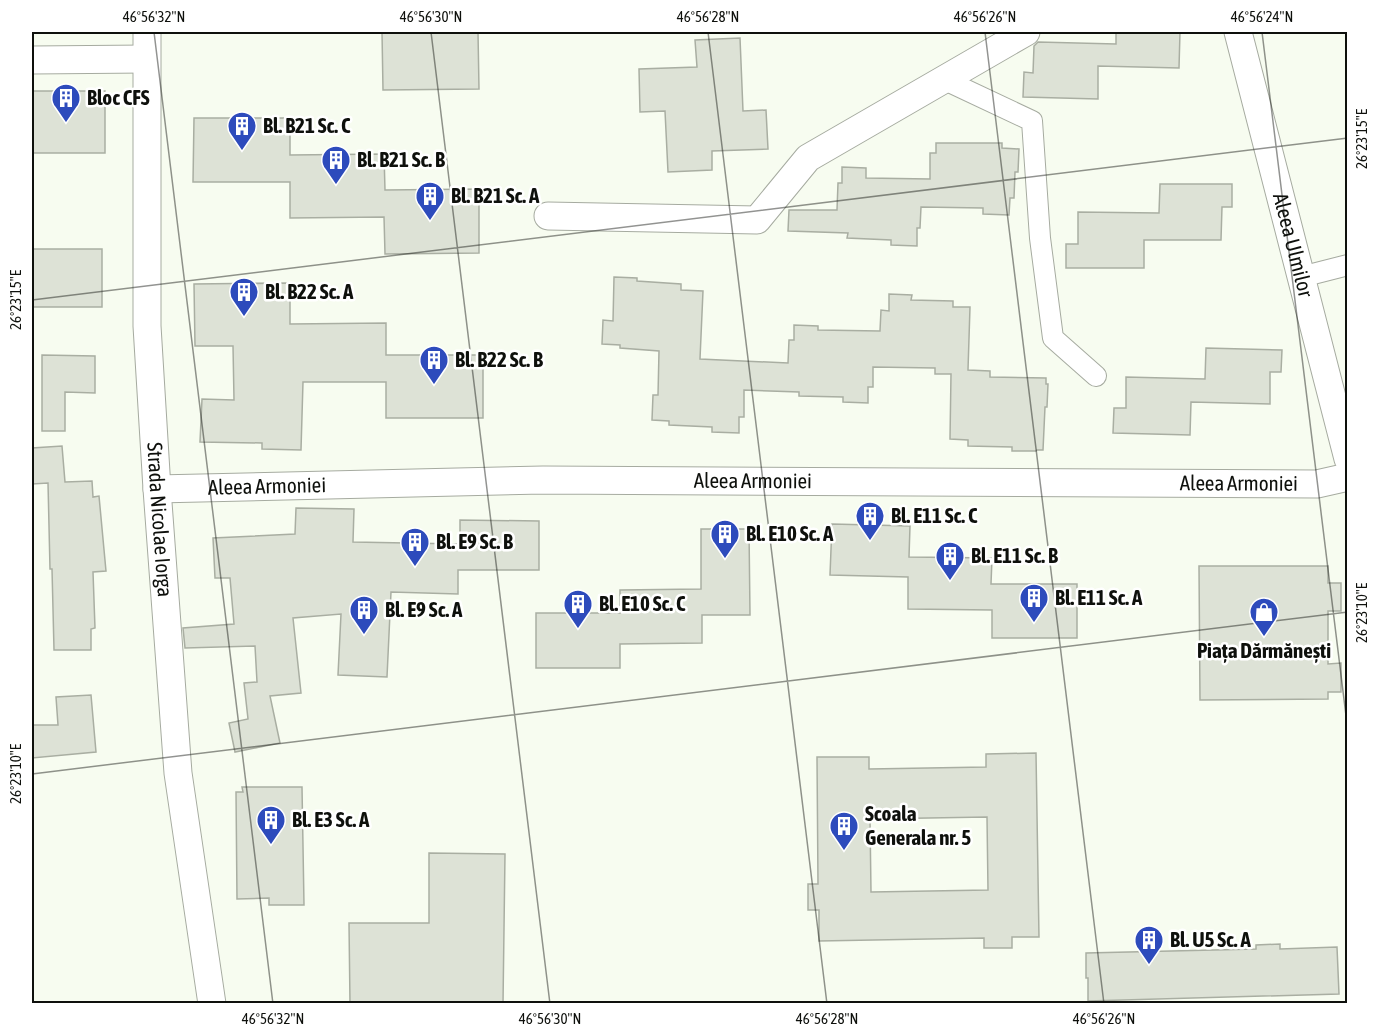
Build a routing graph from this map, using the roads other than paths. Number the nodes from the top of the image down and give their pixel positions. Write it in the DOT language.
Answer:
graph roads {
  1 [pos="147,32"];
  2 [pos="1026,32"];
  3 [pos="1238,32"];
  4 [pos="147,59"];
  5 [pos="32,60"];
  6 [pos="945,80"];
  7 [pos="548,216"];
  8 [pos="1347,265"];
  9 [pos="1301,277"];
  10 [pos="1096,376"];
  11 [pos="1347,459"];
  12 [pos="1347,477"];
  13 [pos="157,489"];
  14 [pos="212,1004"];
  1 -- 4 [label="street, Strada Nicolae Iorga"];
  2 -- 6 [label="street"];
  3 -- 9 [label="street, Aleea Ulmilor"];
  4 -- 5 [label="street"];
  4 -- 13 [label="street, Strada Nicolae Iorga"];
  6 -- 7 [label="street"];
  6 -- 10 [label="street"];
  8 -- 9 [label="street"];
  9 -- 11 [label="street, Aleea Ulmilor"];
  12 -- 13 [label="street, Aleea Armoniei"];
  13 -- 14 [label="street, Strada Nicolae Iorga"];
}
